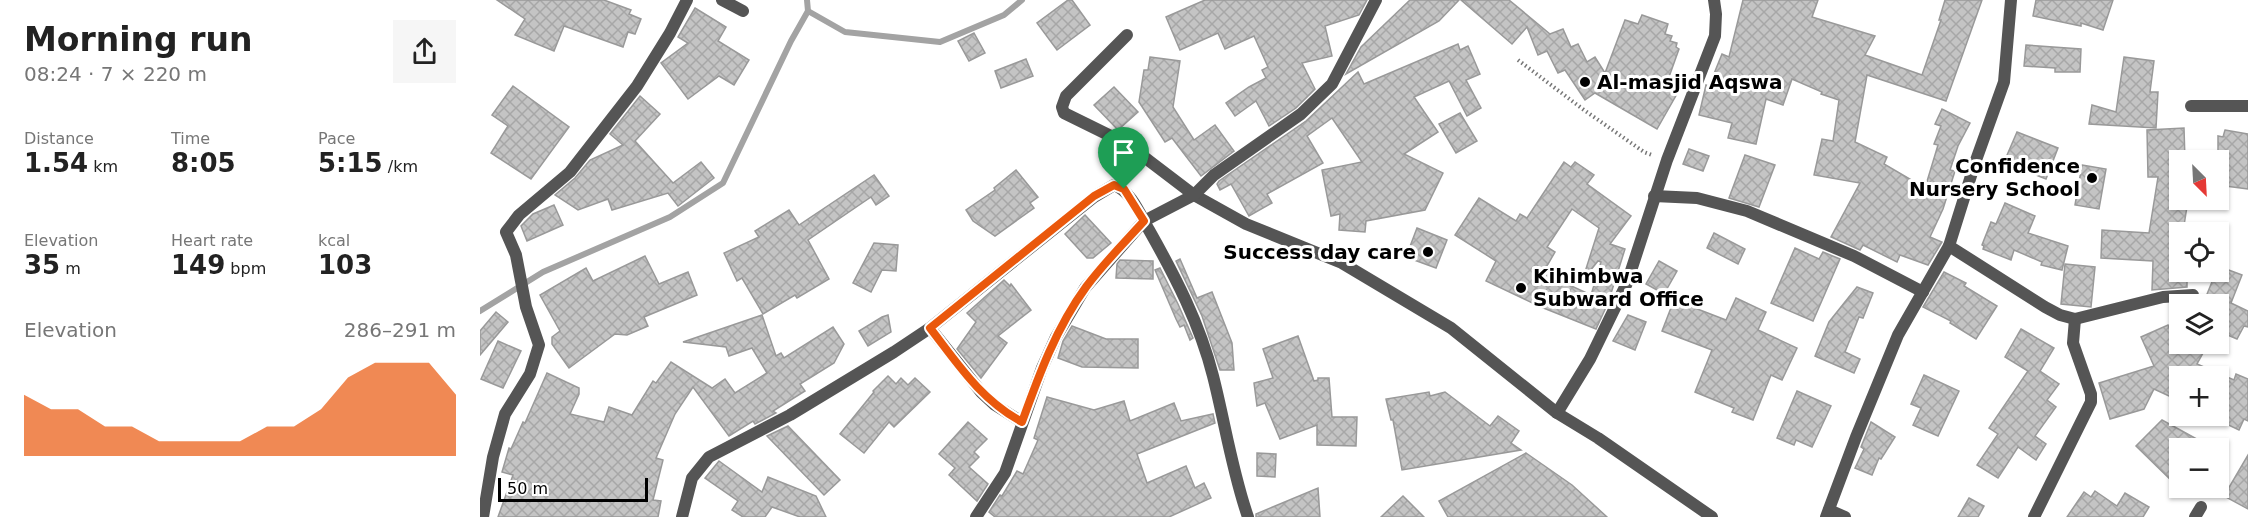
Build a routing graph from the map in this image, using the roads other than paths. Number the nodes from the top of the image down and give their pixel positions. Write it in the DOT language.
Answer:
graph roads {
  1 [pos="687,0"];
  2 [pos="722,0"];
  3 [pos="1376,0"];
  4 [pos="1714,0"];
  5 [pos="2011,0"];
  6 [pos="743,11"];
  7 [pos="1127,35"];
  8 [pos="2191,106"];
  9 [pos="2248,106"];
  10 [pos="1194,195"];
  11 [pos="1654,196"];
  12 [pos="1144,221"];
  13 [pos="1949,246"];
  14 [pos="1923,292"];
  15 [pos="2169,297"];
  16 [pos="2075,319"];
  17 [pos="930,328"];
  18 [pos="1557,413"];
  19 [pos="1022,422"];
  20 [pos="1827,514"];
  21 [pos="483,517"];
  22 [pos="682,517"];
  23 [pos="976,517"];
  24 [pos="1248,517"];
  25 [pos="1712,517"];
  26 [pos="1845,517"];
  27 [pos="2034,517"];
  1 -- 21 [label="street"];
  2 -- 6 [label="street"];
  3 -- 10 [label="street"];
  4 -- 11 [label="street"];
  5 -- 13 [label="street"];
  7 -- 10 [label="street"];
  8 -- 9 [label="street"];
  10 -- 12 [label="street"];
  10 -- 18 [label="street"];
  11 -- 14 [label="street"];
  11 -- 18 [label="street"];
  12 -- 17 [label="street"];
  12 -- 19 [label="street"];
  12 -- 24 [label="street"];
  13 -- 14 [label="street"];
  13 -- 16 [label="street"];
  14 -- 20 [label="street"];
  15 -- 16 [label="street"];
  16 -- 27 [label="street"];
  17 -- 19 [label="street"];
  17 -- 22 [label="street"];
  18 -- 25 [label="street"];
  19 -- 23 [label="street"];
  20 -- 26 [label="street"];
}
